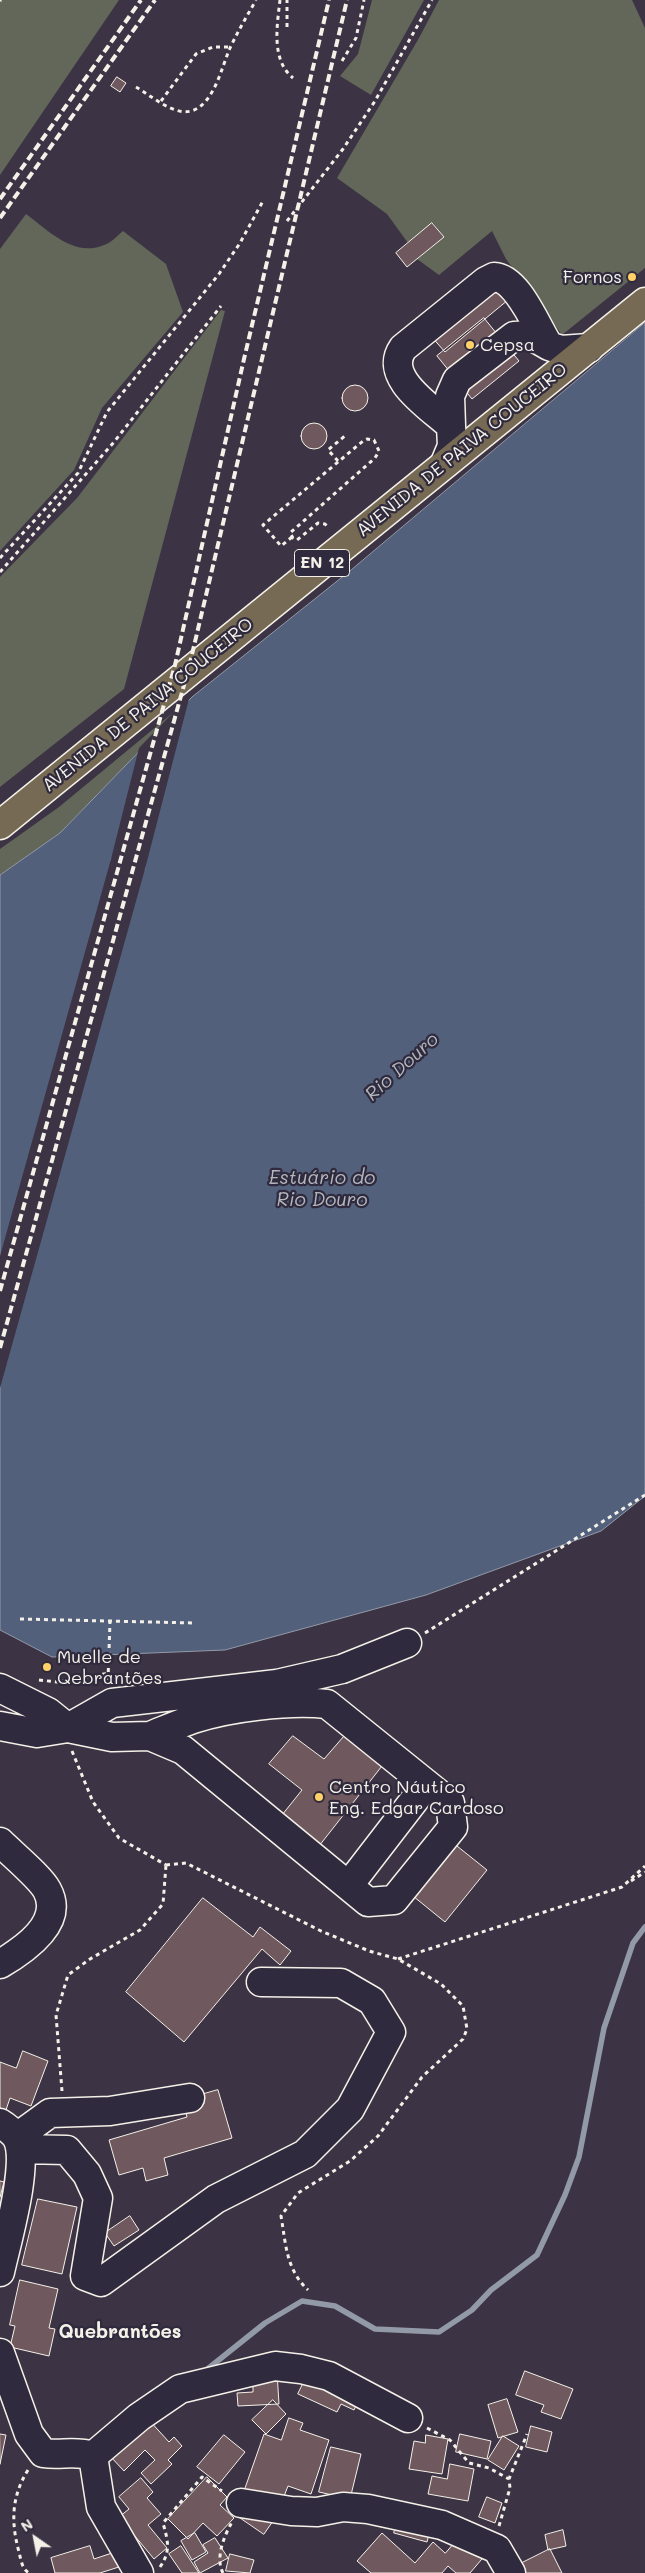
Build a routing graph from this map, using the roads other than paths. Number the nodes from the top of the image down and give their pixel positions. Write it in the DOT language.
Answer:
graph roads {
  1 [pos="645,302"];
  2 [pos="549,346"];
  3 [pos="588,348"];
  4 [pos="451,426"];
  5 [pos="445,463"];
  6 [pos="0,824"];
  7 [pos="407,1644"];
  8 [pos="0,1688"];
  9 [pos="0,1726"];
  10 [pos="68,1728"];
  11 [pos="150,1736"];
  12 [pos="426,1785"];
  13 [pos="0,1842"];
  14 [pos="349,1885"];
  15 [pos="0,1964"];
  16 [pos="261,1982"];
  17 [pos="190,2098"];
  18 [pos="12,2136"];
  19 [pos="0,2272"];
  20 [pos="0,2353"];
  21 [pos="408,2418"];
  22 [pos="93,2456"];
  23 [pos="241,2503"];
  24 [pos="139,2573"];
  25 [pos="511,2573"];
  1 -- 3 [label="main road, AVENIDA DE PAIVA COUCEIRO / EN 12"];
  2 -- 3 [label="street"];
  2 -- 4 [label="street"];
  2 -- 4 [label="street"];
  3 -- 5 [label="main road, AVENIDA DE PAIVA COUCEIRO / EN 12"];
  4 -- 5 [label="street"];
  5 -- 6 [label="main road, AVENIDA DE PAIVA COUCEIRO / EN 12"];
  7 -- 10 [label="street"];
  8 -- 10 [label="street"];
  9 -- 10 [label="street"];
  10 -- 11 [label="street"];
  11 -- 12 [label="street"];
  11 -- 14 [label="street"];
  12 -- 14 [label="street"];
  12 -- 14 [label="street"];
  13 -- 15 [label="street"];
  16 -- 18 [label="street"];
  17 -- 18 [label="street"];
  18 -- 19 [label="street"];
  20 -- 22 [label="street"];
  21 -- 22 [label="street"];
  22 -- 24 [label="street"];
  23 -- 25 [label="street"];
}
